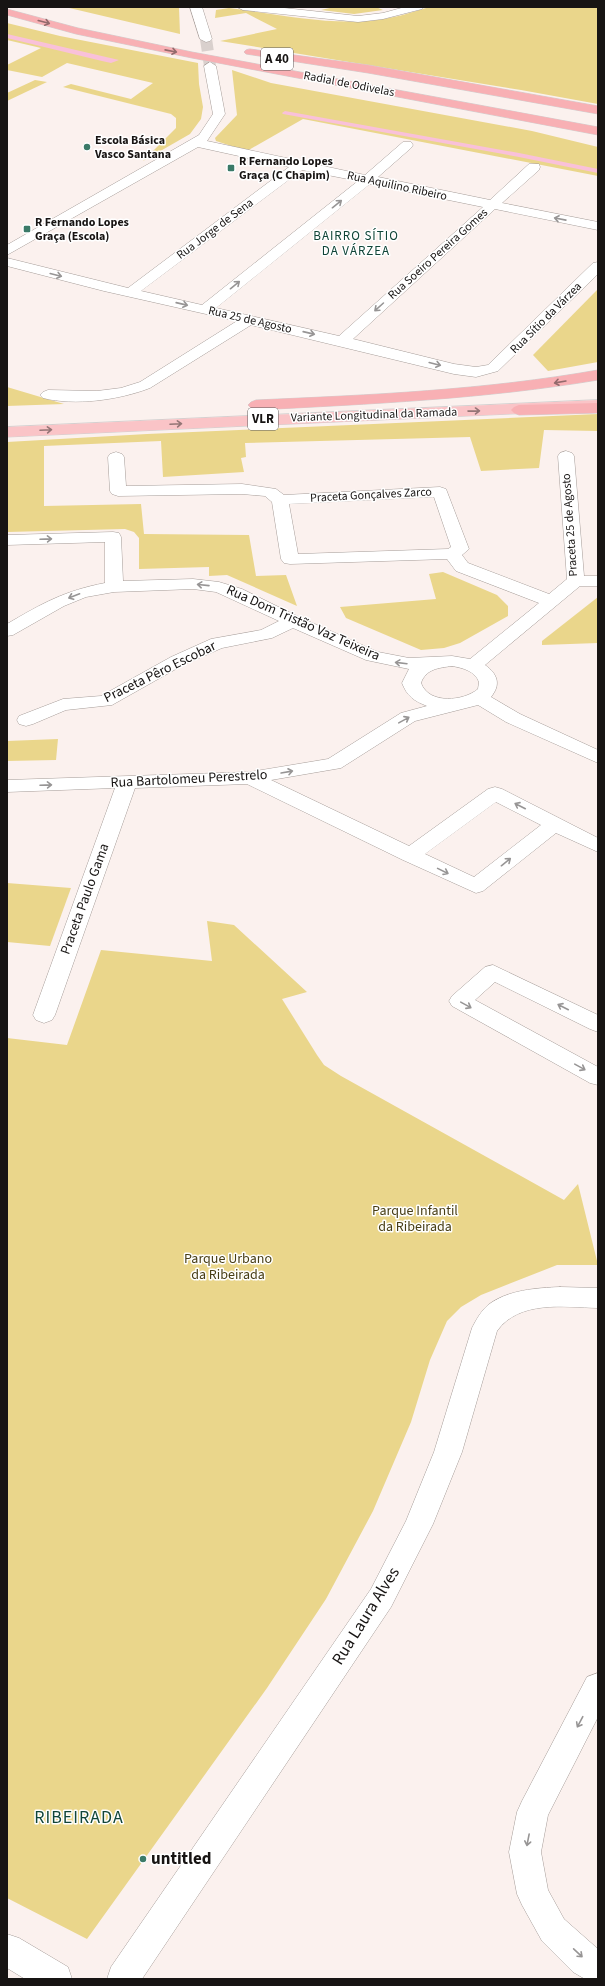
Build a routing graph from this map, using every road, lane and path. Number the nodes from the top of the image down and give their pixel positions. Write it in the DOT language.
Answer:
graph roads {
  1 [pos="196,7"];
  2 [pos="243,7"];
  3 [pos="418,7"];
  4 [pos="7,12"];
  5 [pos="120,28"];
  6 [pos="184,42"];
  7 [pos="210,42"];
  8 [pos="236,49"];
  9 [pos="228,62"];
  10 [pos="210,66"];
  11 [pos="598,110"];
  12 [pos="598,118"];
  13 [pos="598,130"];
  14 [pos="598,142"];
  15 [pos="197,143"];
  16 [pos="407,145"];
  17 [pos="299,166"];
  18 [pos="534,167"];
  19 [pos="367,180"];
  20 [pos="491,205"];
  21 [pos="598,226"];
  22 [pos="7,251"];
  23 [pos="11,266"];
  24 [pos="598,266"];
  25 [pos="130,293"];
  26 [pos="205,310"];
  27 [pos="249,320"];
  28 [pos="342,341"];
  29 [pos="493,368"];
  30 [pos="598,374"];
  31 [pos="598,394"];
  32 [pos="48,395"];
  33 [pos="241,406"];
  34 [pos="256,406"];
  35 [pos="598,407"];
  36 [pos="519,410"];
  37 [pos="146,411"];
  38 [pos="7,418"];
  39 [pos="7,432"];
  40 [pos="566,456"];
  41 [pos="116,457"];
  42 [pos="280,500"];
  43 [pos="7,540"];
  44 [pos="452,554"];
  45 [pos="598,580"];
  46 [pos="576,581"];
  47 [pos="114,587"];
  48 [pos="551,601"];
  49 [pos="293,621"];
  50 [pos="7,631"];
  51 [pos="440,662"];
  52 [pos="473,666"];
  53 [pos="480,698"];
  54 [pos="452,706"];
  55 [pos="26,720"];
  56 [pos="598,757"];
  57 [pos="250,778"];
  58 [pos="127,782"];
  59 [pos="7,786"];
  60 [pos="554,824"];
  61 [pos="598,846"];
  62 [pos="410,855"];
  63 [pos="44,1015"];
  64 [pos="598,1024"];
  65 [pos="598,1077"];
  66 [pos="598,1298"];
  67 [pos="598,1687"];
  68 [pos="7,1950"];
  69 [pos="598,1968"];
  70 [pos="56,1979"];
  71 [pos="123,1979"];
  1 -- 7 [label="street"];
  2 -- 3 [label="street"];
  4 -- 9 [label="highway, Radial de Odivelas / A 40, one-way"];
  5 -- 6 [label="highway, Radial de Odivelas / A 40"];
  6 -- 7 [label="highway"];
  6 -- 12 [label="highway, Radial de Odivelas / A 40"];
  8 -- 11 [label="highway"];
  9 -- 13 [label="highway, Radial de Odivelas / A 40"];
  9 -- 14 [label="highway"];
  10 -- 15 [label="street"];
  15 -- 17 [label="street, Rua Aquilino Ribeiro"];
  15 -- 22 [label="street"];
  16 -- 19 [label="street"];
  17 -- 19 [label="street, Rua Aquilino Ribeiro"];
  17 -- 25 [label="street, Rua Jorge de Sena"];
  18 -- 20 [label="street, Rua Soeiro Pereira Gomes"];
  19 -- 20 [label="street, Rua Aquilino Ribeiro"];
  26 -- 19 [label="street, one-way"];
  21 -- 20 [label="street, Rua Aquilino Ribeiro, one-way"];
  20 -- 28 [label="street, Rua Soeiro Pereira Gomes, one-way"];
  23 -- 25 [label="street, Rua 25 de Agosto, one-way"];
  24 -- 29 [label="street, Rua Sítio da Várzea"];
  25 -- 26 [label="street, Rua 25 de Agosto, one-way"];
  26 -- 27 [label="street, Rua 25 de Agosto"];
  27 -- 28 [label="street, Rua 25 de Agosto, one-way"];
  27 -- 32 [label="street"];
  28 -- 29 [label="street, Rua 25 de Agosto, one-way"];
  30 -- 34 [label="highway, one-way"];
  31 -- 34 [label="main road, Variante Longitudinal da Ramada / VLR"];
  33 -- 34 [label="main road, Variante Longitudinal da Ramada / VLR"];
  35 -- 36 [label="highway"];
  39 -- 36 [label="main road, Variante Longitudinal da Ramada / VLR, one-way"];
  37 -- 38 [label="main road"];
  40 -- 46 [label="street, Praceta 25 de Agosto"];
  41 -- 42 [label="street, Praceta Gonçalves Zarco"];
  42 -- 44 [label="street"];
  42 -- 44 [label="street, Praceta Gonçalves Zarco"];
  43 -- 47 [label="street, one-way"];
  44 -- 48 [label="street"];
  45 -- 46 [label="street"];
  46 -- 48 [label="street, Praceta 25 de Agosto"];
  49 -- 47 [label="street, Rua Dom Tristão Vaz Teixeira, one-way"];
  47 -- 50 [label="street, Rua Dom Tristão Vaz Teixeira, one-way"];
  48 -- 52 [label="street, Praceta 25 de Agosto"];
  51 -- 49 [label="street, Rua Dom Tristão Vaz Teixeira, one-way"];
  49 -- 55 [label="street, Praceta Pêro Escobar"];
  51 -- 52 [label="street"];
  51 -- 54 [label="street"];
  52 -- 53 [label="street"];
  53 -- 54 [label="street"];
  53 -- 56 [label="street"];
  57 -- 54 [label="street, Rua Bartolomeu Perestrelo, one-way"];
  57 -- 58 [label="street, Rua Bartolomeu Perestrelo"];
  57 -- 62 [label="street"];
  59 -- 58 [label="street, Rua Bartolomeu Perestrelo, one-way"];
  58 -- 63 [label="street, Praceta Paulo Gama"];
  60 -- 61 [label="street"];
  60 -- 62 [label="street, one-way"];
  62 -- 60 [label="street, one-way"];
  64 -- 65 [label="street, one-way"];
  66 -- 71 [label="street, Rua Laura Alves"];
  67 -- 69 [label="street, one-way"];
  68 -- 70 [label="street"];
}
